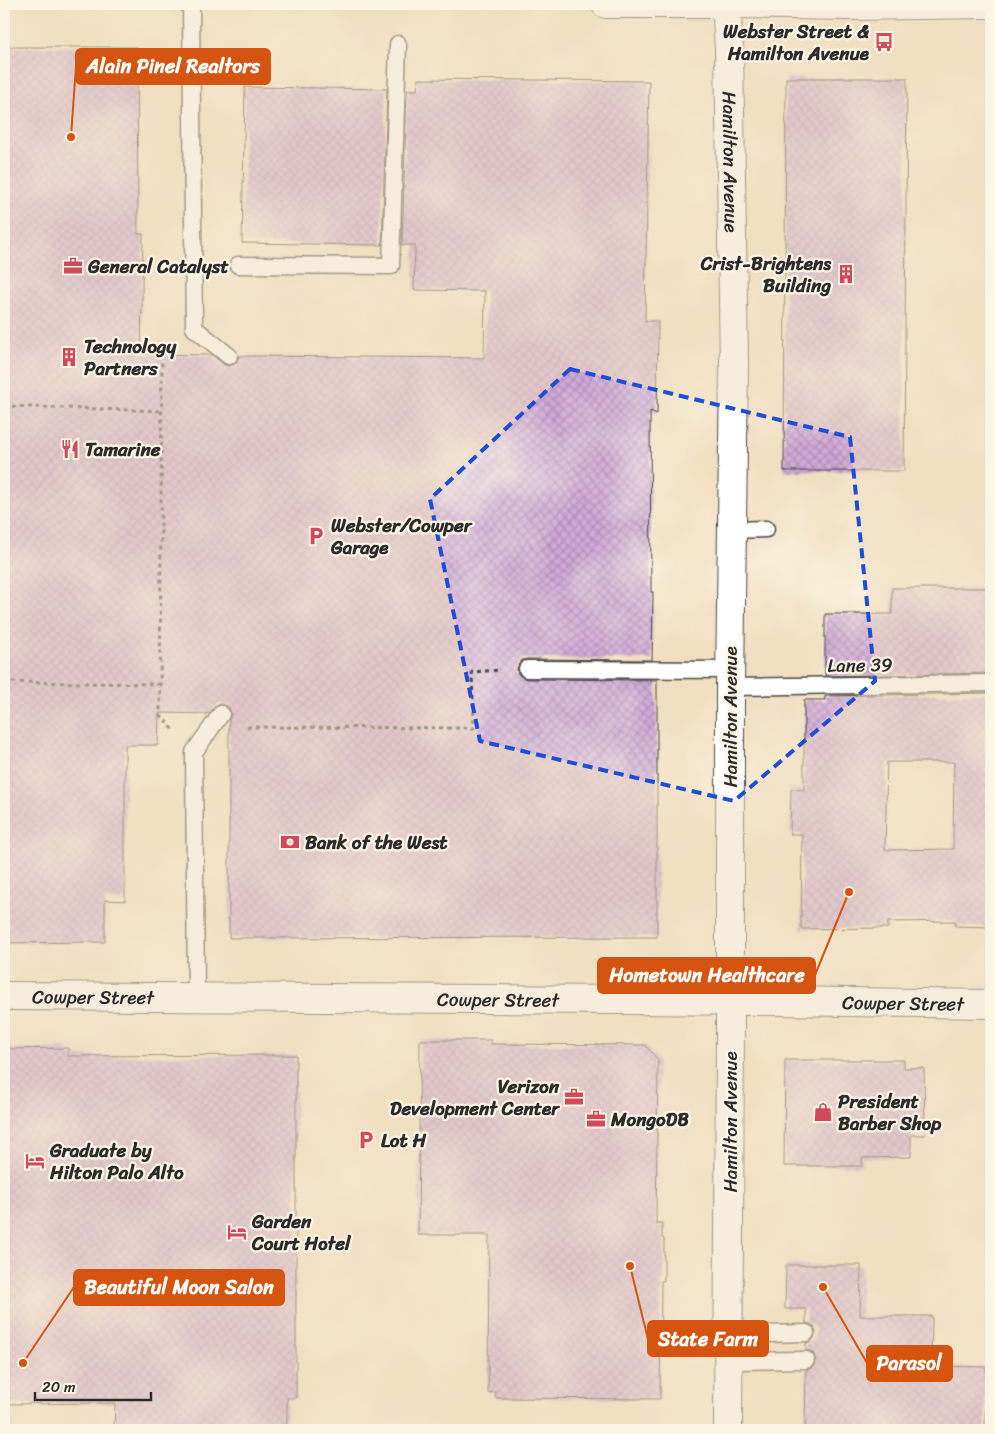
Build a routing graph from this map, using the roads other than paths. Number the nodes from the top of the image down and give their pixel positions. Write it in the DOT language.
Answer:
graph roads {
  1 [pos="191,4"];
  2 [pos="606,4"];
  3 [pos="715,4"];
  4 [pos="726,4"];
  5 [pos="734,4"];
  6 [pos="991,4"];
  7 [pos="398,44"];
  8 [pos="238,265"];
  9 [pos="229,356"];
  10 [pos="766,529"];
  11 [pos="732,530"];
  12 [pos="527,669"];
  13 [pos="730,679"];
  14 [pos="991,683"];
  15 [pos="216,721"];
  16 [pos="4,996"];
  17 [pos="196,998"];
  18 [pos="730,1001"];
  19 [pos="991,1004"];
  20 [pos="806,1333"];
  21 [pos="729,1348"];
  22 [pos="806,1360"];
  23 [pos="728,1430"];
  1 -- 9 [label="lane"];
  2 -- 3 [label="street"];
  4 -- 11 [label="street, Hamilton Avenue"];
  5 -- 6 [label="street"];
  7 -- 8 [label="lane"];
  10 -- 11 [label="lane"];
  11 -- 13 [label="street, Hamilton Avenue"];
  12 -- 13 [label="lane, Lane 39"];
  13 -- 14 [label="lane, Lane 39"];
  13 -- 18 [label="street, Hamilton Avenue"];
  15 -- 17 [label="lane"];
  16 -- 17 [label="street, Cowper Street"];
  17 -- 18 [label="street, Cowper Street"];
  18 -- 19 [label="street, Cowper Street"];
  18 -- 21 [label="street, Hamilton Avenue"];
  20 -- 21 [label="lane"];
  21 -- 22 [label="lane"];
  21 -- 23 [label="street, Hamilton Avenue"];
}
